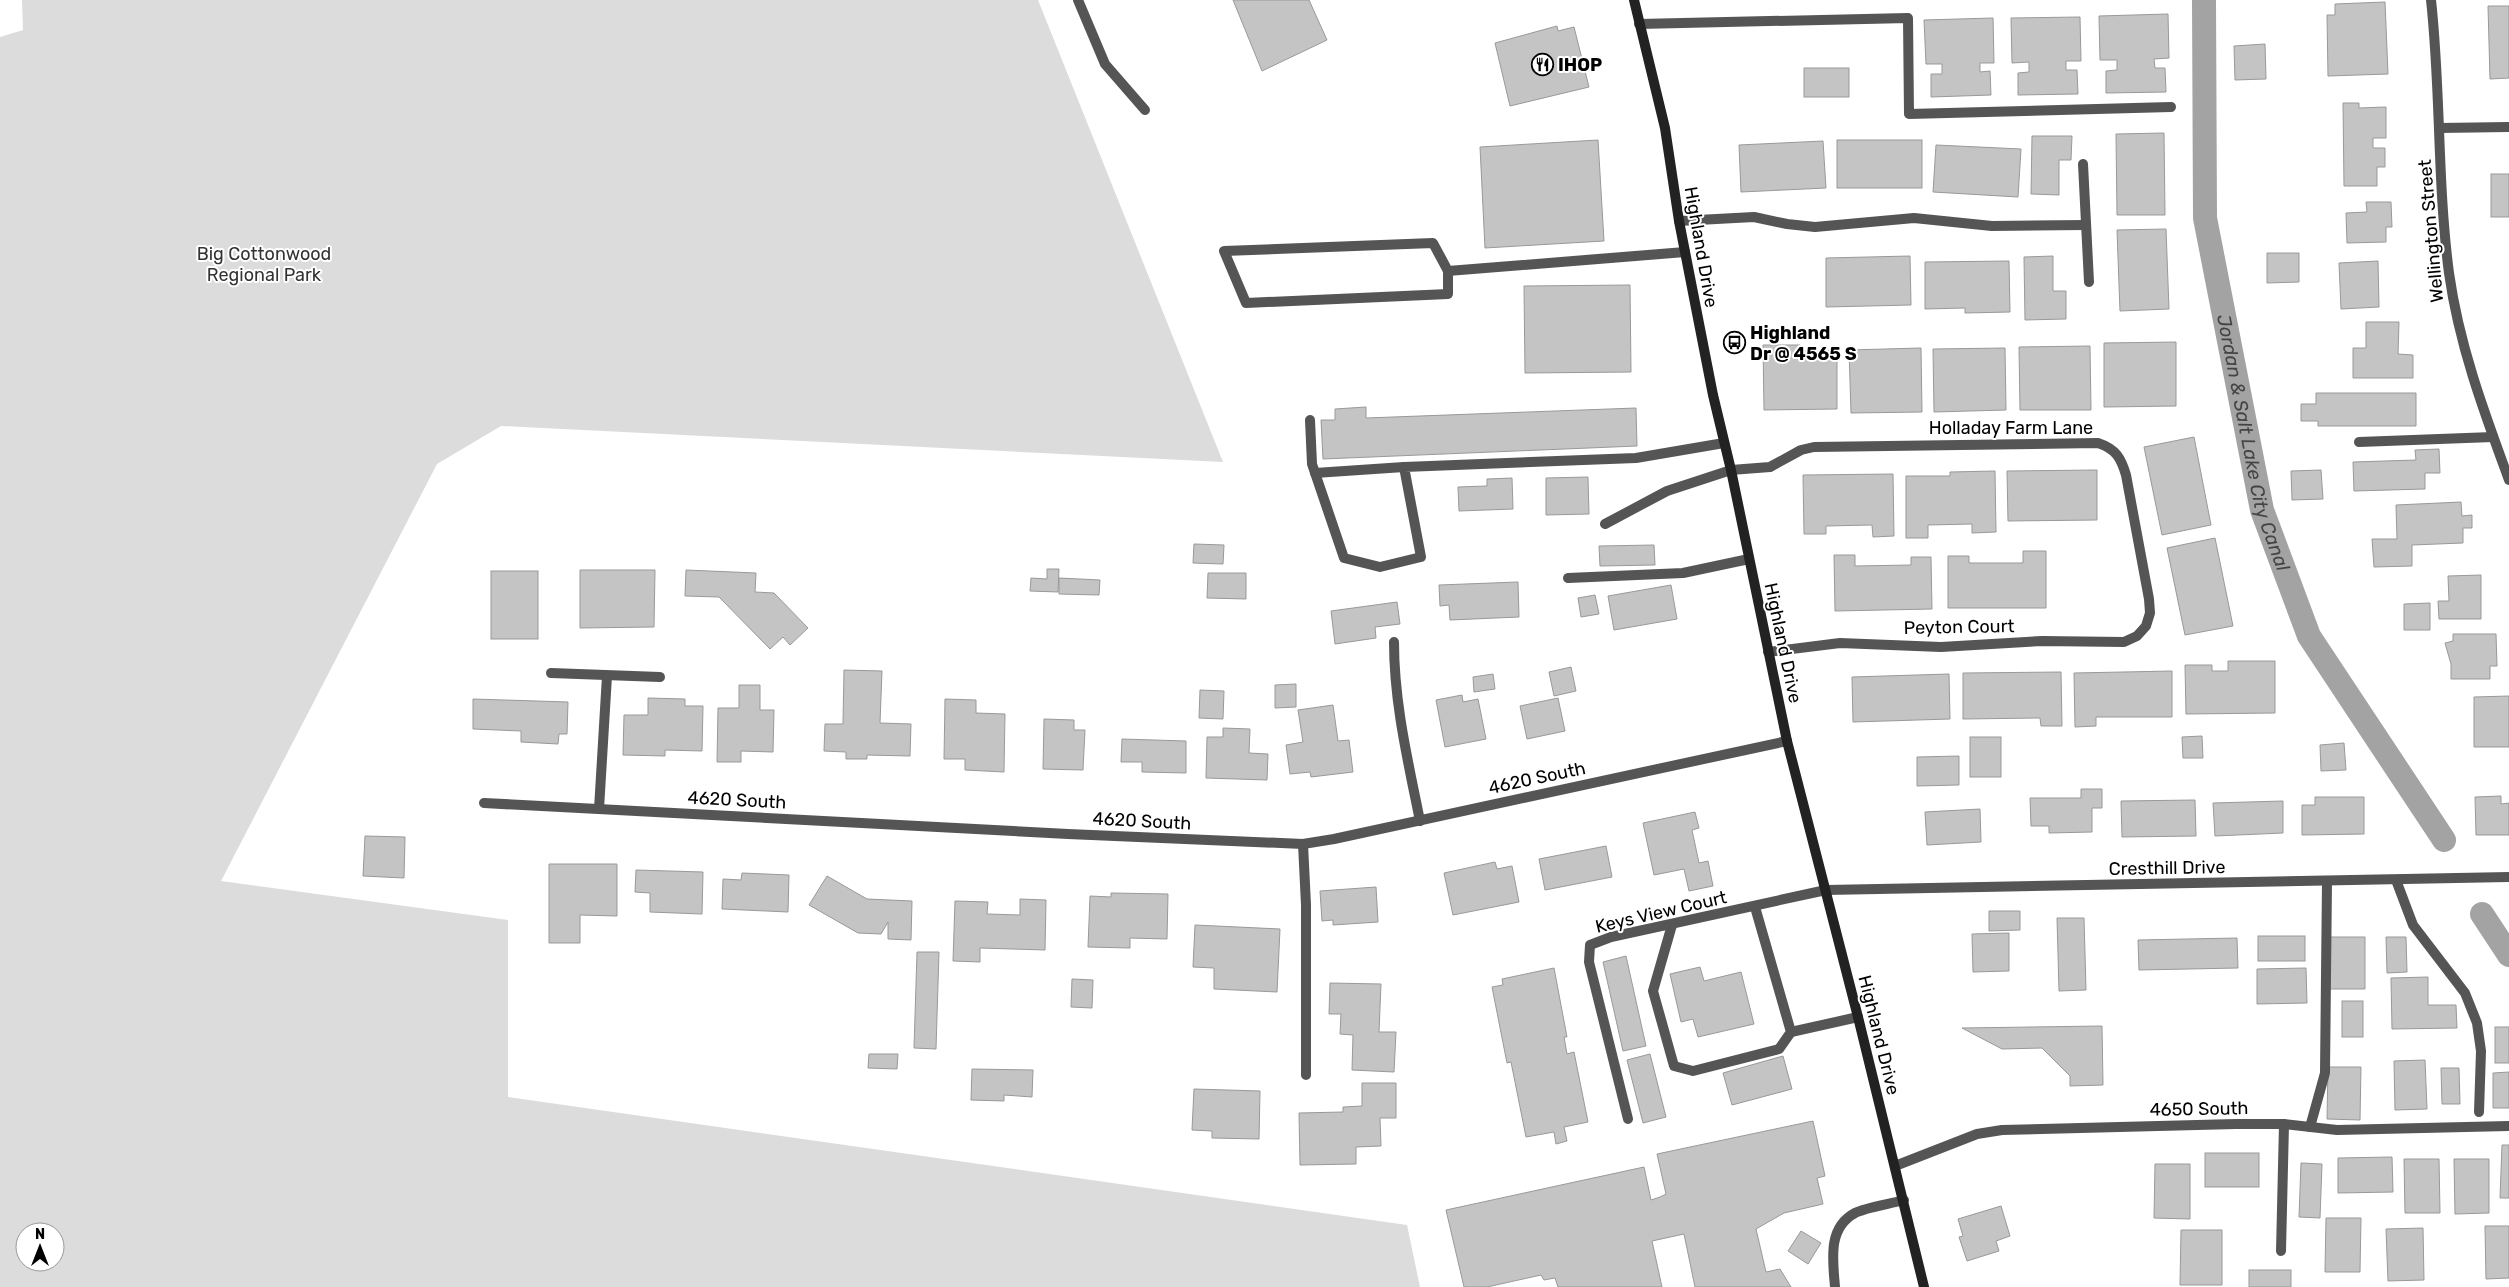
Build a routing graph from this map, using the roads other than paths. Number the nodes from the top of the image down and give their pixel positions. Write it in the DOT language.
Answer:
graph roads {
  1 [pos="1078,0"];
  2 [pos="1634,0"];
  3 [pos="2431,0"];
  4 [pos="1639,24"];
  5 [pos="2171,107"];
  6 [pos="1145,110"];
  7 [pos="2509,126"];
  8 [pos="2439,128"];
  9 [pos="2083,164"];
  10 [pos="1679,221"];
  11 [pos="2086,225"];
  12 [pos="1685,252"];
  13 [pos="1448,271"];
  14 [pos="2088,282"];
  15 [pos="1310,420"];
  16 [pos="2493,437"];
  17 [pos="2359,442"];
  18 [pos="1724,443"];
  19 [pos="1404,467"];
  20 [pos="1731,470"];
  21 [pos="1316,473"];
  22 [pos="2509,480"];
  23 [pos="1605,524"];
  24 [pos="1749,559"];
  25 [pos="1568,578"];
  26 [pos="2146,626"];
  27 [pos="1394,642"];
  28 [pos="1768,652"];
  29 [pos="551,673"];
  30 [pos="607,676"];
  31 [pos="660,677"];
  32 [pos="1787,741"];
  33 [pos="484,803"];
  34 [pos="599,809"];
  35 [pos="1420,821"];
  36 [pos="1303,844"];
  37 [pos="2509,877"];
  38 [pos="2396,880"];
  39 [pos="2327,881"];
  40 [pos="1826,890"];
  41 [pos="1755,907"];
  42 [pos="1672,925"];
  43 [pos="1858,1017"];
  44 [pos="1791,1032"];
  45 [pos="1306,1074"];
  46 [pos="2479,1112"];
  47 [pos="1628,1119"];
  48 [pos="2284,1124"];
  49 [pos="2509,1126"];
  50 [pos="2310,1128"];
  51 [pos="1895,1166"];
  52 [pos="1904,1200"];
  53 [pos="2281,1251"];
  54 [pos="1835,1287"];
  55 [pos="1924,1287"];
  1 -- 6 [label="street"];
  2 -- 4 [label="main road, Highland Drive"];
  3 -- 8 [label="street, Wellington Street"];
  4 -- 5 [label="street"];
  4 -- 10 [label="main road, Highland Drive"];
  7 -- 8 [label="street"];
  8 -- 16 [label="street, Wellington Street"];
  9 -- 11 [label="street"];
  10 -- 11 [label="street"];
  10 -- 12 [label="main road, Highland Drive"];
  11 -- 14 [label="street"];
  12 -- 13 [label="street"];
  12 -- 18 [label="main road, Highland Drive"];
  13 -- 13 [label="street"];
  15 -- 21 [label="street"];
  16 -- 17 [label="street"];
  16 -- 22 [label="street, Wellington Street"];
  18 -- 19 [label="street"];
  18 -- 20 [label="main road, Highland Drive"];
  19 -- 21 [label="street"];
  19 -- 21 [label="street"];
  20 -- 23 [label="street, Holladay Farm Lane"];
  20 -- 24 [label="main road, Highland Drive"];
  20 -- 26 [label="street, Holladay Farm Lane"];
  24 -- 25 [label="street"];
  24 -- 28 [label="main road, Highland Drive"];
  26 -- 28 [label="street, Peyton Court"];
  27 -- 35 [label="street"];
  28 -- 32 [label="main road, Highland Drive"];
  29 -- 30 [label="street"];
  30 -- 31 [label="street"];
  30 -- 34 [label="street"];
  32 -- 35 [label="street, 4620 South"];
  32 -- 40 [label="main road, Highland Drive"];
  33 -- 34 [label="street, 4620 South"];
  34 -- 36 [label="street, 4620 South"];
  35 -- 36 [label="street, 4620 South"];
  36 -- 45 [label="street"];
  37 -- 38 [label="street, Cresthill Drive"];
  38 -- 39 [label="street, Cresthill Drive"];
  38 -- 46 [label="street"];
  39 -- 40 [label="street, Cresthill Drive"];
  39 -- 50 [label="street"];
  40 -- 41 [label="street, Keys View Court"];
  40 -- 43 [label="main road, Highland Drive"];
  41 -- 42 [label="street, Keys View Court"];
  41 -- 44 [label="street"];
  42 -- 44 [label="street"];
  42 -- 47 [label="street, Keys View Court"];
  43 -- 44 [label="street"];
  43 -- 51 [label="main road, Highland Drive"];
  48 -- 50 [label="street, 4650 South"];
  48 -- 51 [label="street, 4650 South"];
  48 -- 53 [label="street"];
  49 -- 50 [label="street, 4650 South"];
  51 -- 52 [label="main road, Highland Drive"];
  52 -- 54 [label="street"];
  52 -- 55 [label="main road, Highland Drive"];
}
